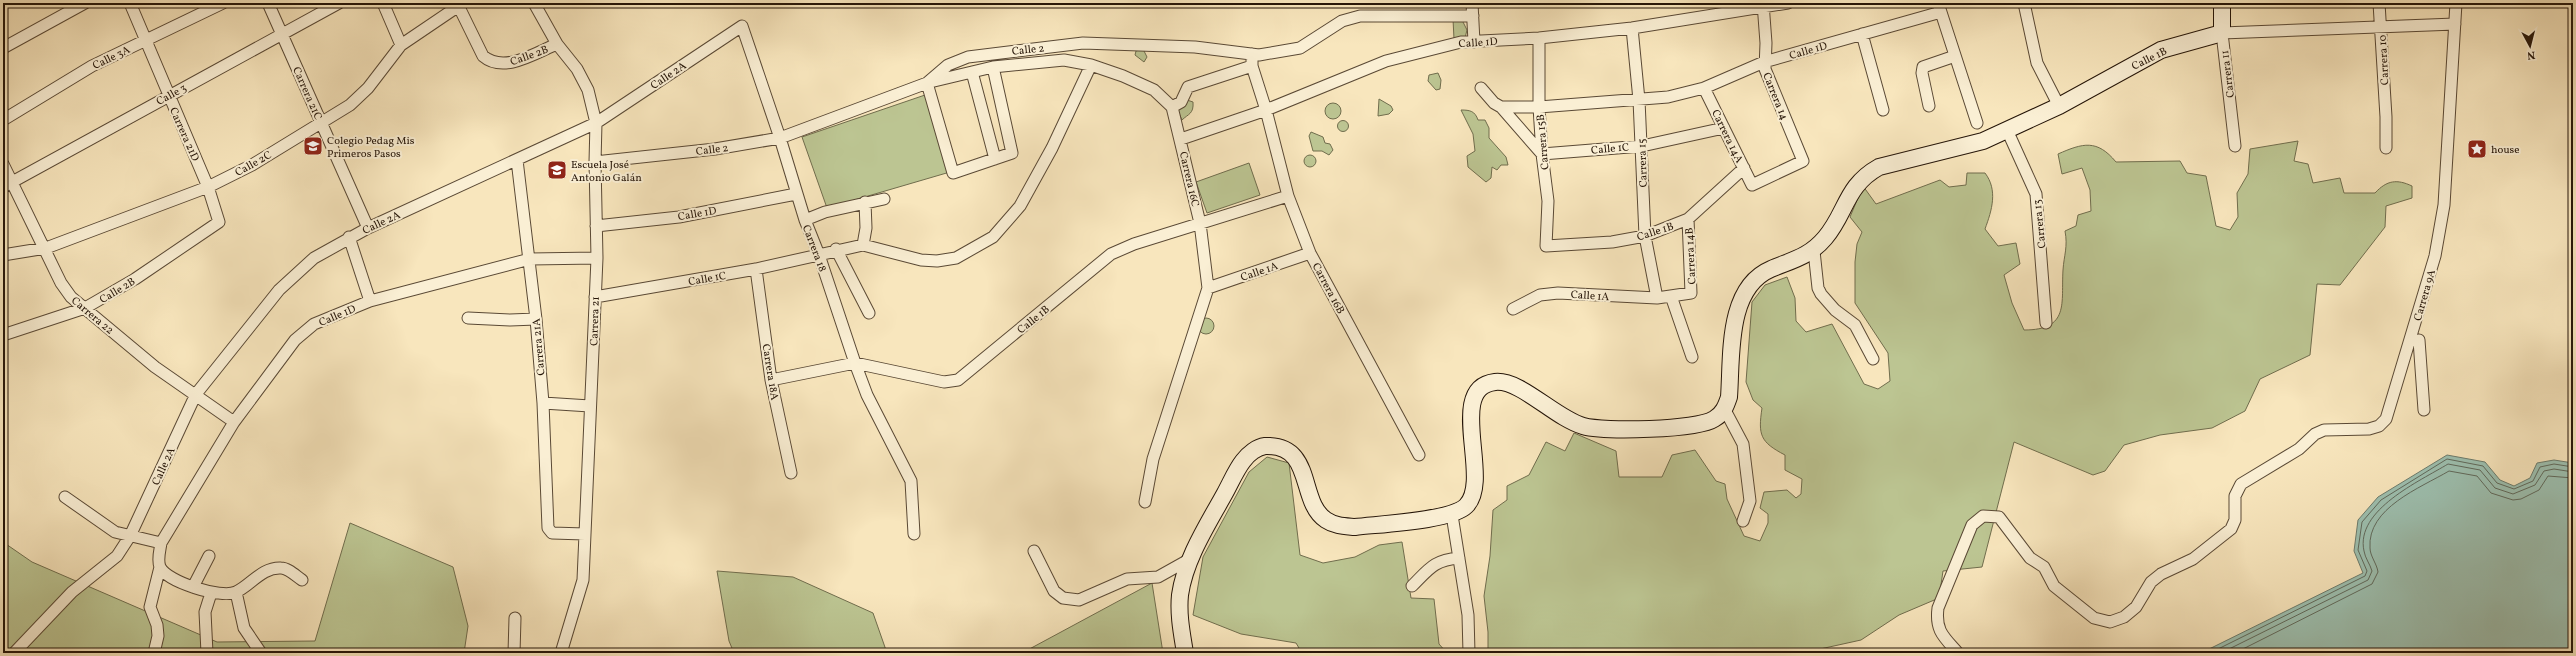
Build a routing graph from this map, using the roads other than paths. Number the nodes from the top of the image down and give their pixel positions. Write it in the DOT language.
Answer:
graph roads {
  1 [pos="85,3"];
  2 [pos="130,3"];
  3 [pos="223,3"];
  4 [pos="268,3"];
  5 [pos="339,3"];
  6 [pos="383,3"];
  7 [pos="534,3"];
  8 [pos="1472,3"];
  9 [pos="1788,3"];
  10 [pos="2024,3"];
  11 [pos="2222,3"];
  12 [pos="2379,3"];
  13 [pos="2456,3"];
  14 [pos="460,4"];
  15 [pos="1763,4"];
  16 [pos="1939,8"];
  17 [pos="1473,16"];
  18 [pos="2455,24"];
  19 [pos="742,26"];
  20 [pos="1632,28"];
  21 [pos="2382,28"];
  22 [pos="2222,33"];
  23 [pos="282,34"];
  24 [pos="1862,34"];
  25 [pos="1539,38"];
  26 [pos="145,40"];
  27 [pos="1474,42"];
  28 [pos="557,44"];
  29 [pos="401,45"];
  30 [pos="3,48"];
  31 [pos="1252,54"];
  32 [pos="1955,56"];
  33 [pos="1764,62"];
  34 [pos="1091,65"];
  35 [pos="1252,66"];
  36 [pos="993,68"];
  37 [pos="972,72"];
  38 [pos="927,83"];
  39 [pos="1481,88"];
  40 [pos="1704,88"];
  41 [pos="168,96"];
  42 [pos="1639,100"];
  43 [pos="1501,106"];
  44 [pos="1929,106"];
  45 [pos="2059,106"];
  46 [pos="1172,107"];
  47 [pos="1539,107"];
  48 [pos="1266,110"];
  49 [pos="1883,110"];
  50 [pos="3,120"];
  51 [pos="322,123"];
  52 [pos="596,123"];
  53 [pos="1977,123"];
  54 [pos="1724,128"];
  55 [pos="2007,130"];
  56 [pos="780,138"];
  57 [pos="1181,139"];
  58 [pos="1642,146"];
  59 [pos="2235,146"];
  60 [pos="2386,148"];
  61 [pos="1542,154"];
  62 [pos="995,159"];
  63 [pos="517,160"];
  64 [pos="595,162"];
  65 [pos="3,164"];
  66 [pos="1744,168"];
  67 [pos="7,184"];
  68 [pos="1752,185"];
  69 [pos="208,187"];
  70 [pos="796,194"];
  71 [pos="1288,196"];
  72 [pos="884,199"];
  73 [pos="865,202"];
  74 [pos="1688,219"];
  75 [pos="805,220"];
  76 [pos="219,222"];
  77 [pos="1200,224"];
  78 [pos="596,226"];
  79 [pos="368,228"];
  80 [pos="349,236"];
  81 [pos="1645,236"];
  82 [pos="863,245"];
  83 [pos="1546,246"];
  84 [pos="46,248"];
  85 [pos="836,249"];
  86 [pos="1814,251"];
  87 [pos="1310,253"];
  88 [pos="3,255"];
  89 [pos="819,255"];
  90 [pos="597,258"];
  91 [pos="530,259"];
  92 [pos="756,269"];
  93 [pos="1208,288"];
  94 [pos="1692,293"];
  95 [pos="1671,296"];
  96 [pos="595,297"];
  97 [pos="1657,298"];
  98 [pos="370,301"];
  99 [pos="85,308"];
  100 [pos="1513,309"];
  101 [pos="869,313"];
  102 [pos="468,318"];
  103 [pos="536,319"];
  104 [pos="2046,323"];
  105 [pos="3,335"];
  106 [pos="2419,340"];
  107 [pos="1692,356"];
  108 [pos="1873,359"];
  109 [pos="855,363"];
  110 [pos="771,380"];
  111 [pos="196,394"];
  112 [pos="543,403"];
  113 [pos="590,406"];
  114 [pos="1725,410"];
  115 [pos="2424,410"];
  116 [pos="234,422"];
  117 [pos="1419,455"];
  118 [pos="791,473"];
  119 [pos="65,496"];
  120 [pos="1145,502"];
  121 [pos="1452,515"];
  122 [pos="1743,521"];
  123 [pos="585,534"];
  124 [pos="914,534"];
  125 [pos="130,536"];
  126 [pos="161,543"];
  127 [pos="1034,551"];
  128 [pos="209,556"];
  129 [pos="1192,558"];
  130 [pos="1459,558"];
  131 [pos="160,567"];
  132 [pos="302,580"];
  133 [pos="1412,586"];
  134 [pos="193,587"];
  135 [pos="211,592"];
  136 [pos="236,592"];
  137 [pos="515,618"];
  138 [pos="14,653"];
  139 [pos="154,653"];
  140 [pos="207,653"];
  141 [pos="261,653"];
  142 [pos="514,653"];
  143 [pos="562,653"];
  144 [pos="1185,653"];
  145 [pos="1470,653"];
  146 [pos="1958,653"];
  1 -- 30 [label="street"];
  2 -- 26 [label="street, Carrera 21D"];
  3 -- 26 [label="street, Calle 3A"];
  4 -- 23 [label="street, Carrera 21C"];
  5 -- 23 [label="street, Calle 3"];
  6 -- 29 [label="street"];
  7 -- 28 [label="street, Carrera 21"];
  8 -- 17 [label="street"];
  9 -- 15 [label="street, Calle 1D"];
  10 -- 45 [label="street"];
  11 -- 22 [label="street, Carrera 11"];
  12 -- 21 [label="street, Carrera 10"];
  13 -- 18 [label="street, Carrera 9A"];
  14 -- 28 [label="street, Calle 2B"];
  14 -- 29 [label="street, Calle 2C"];
  15 -- 20 [label="street, Calle 1D"];
  15 -- 33 [label="street, Carrera 14"];
  16 -- 24 [label="street, Calle 1D"];
  16 -- 32 [label="street"];
  17 -- 27 [label="street"];
  17 -- 31 [label="street, Calle 2"];
  18 -- 21 [label="street, Calle 1B"];
  18 -- 146 [label="street, Carrera 9A"];
  19 -- 52 [label="street, Calle 2A"];
  19 -- 56 [label="street, Carrera 18"];
  20 -- 25 [label="street, Calle 1D"];
  20 -- 42 [label="street, Carrera 15"];
  21 -- 22 [label="street, Calle 1B"];
  21 -- 60 [label="street, Carrera 10"];
  22 -- 45 [label="street, Calle 1B"];
  22 -- 59 [label="street, Carrera 11"];
  23 -- 41 [label="street, Calle 3"];
  23 -- 51 [label="street, Carrera 21C"];
  24 -- 33 [label="street, Calle 1D"];
  24 -- 49 [label="street"];
  25 -- 27 [label="street, Calle 1D"];
  25 -- 47 [label="street, Carrera 15B"];
  26 -- 41 [label="street, Carrera 21D"];
  26 -- 50 [label="street, Calle 3A"];
  27 -- 48 [label="street, Calle 1D"];
  28 -- 52 [label="street, Carrera 21"];
  29 -- 51 [label="street, Calle 2C"];
  31 -- 35 [label="street, Carrera 16B"];
  31 -- 38 [label="street, Calle 2"];
  32 -- 44 [label="street"];
  32 -- 53 [label="street"];
  33 -- 40 [label="street, Calle 1D"];
  33 -- 68 [label="street, Carrera 14"];
  34 -- 36 [label="street"];
  34 -- 46 [label="street"];
  34 -- 82 [label="street"];
  35 -- 46 [label="street"];
  35 -- 48 [label="street, Carrera 16B"];
  36 -- 37 [label="street"];
  36 -- 62 [label="street"];
  37 -- 38 [label="street"];
  37 -- 62 [label="street"];
  38 -- 56 [label="street, Calle 2"];
  38 -- 62 [label="street"];
  39 -- 43 [label="street"];
  40 -- 42 [label="street, Calle 1D"];
  40 -- 54 [label="street, Carrera 14A"];
  41 -- 67 [label="street, Calle 3"];
  41 -- 69 [label="street, Carrera 21D"];
  42 -- 47 [label="street, Calle 1D"];
  42 -- 58 [label="street, Carrera 15"];
  43 -- 47 [label="street, Calle 1D"];
  43 -- 61 [label="street"];
  45 -- 55 [label="street, Calle 1B"];
  46 -- 57 [label="street, Carrera 16C"];
  47 -- 61 [label="street, Carrera 15B"];
  48 -- 57 [label="street, Calle 1D"];
  48 -- 71 [label="street, Carrera 16B"];
  51 -- 69 [label="street, Calle 2C"];
  51 -- 79 [label="street, Carrera 21C"];
  52 -- 63 [label="street, Calle 2A"];
  52 -- 64 [label="street, Carrera 21"];
  54 -- 58 [label="street, Calle 1C"];
  54 -- 66 [label="street, Carrera 14A"];
  55 -- 86 [label="street, Calle 1B"];
  55 -- 104 [label="street, Carrera 13"];
  56 -- 64 [label="street, Calle 2"];
  56 -- 70 [label="street, Carrera 18"];
  57 -- 77 [label="street, Carrera 16C"];
  58 -- 61 [label="street, Calle 1C"];
  58 -- 81 [label="street, Carrera 15"];
  61 -- 83 [label="street, Carrera 15B"];
  63 -- 79 [label="street, Calle 2A"];
  63 -- 91 [label="street, Carrera 21A"];
  64 -- 78 [label="street, Carrera 21"];
  65 -- 67 [label="street, Carrera 22"];
  66 -- 68 [label="street, Carrera 14A"];
  66 -- 74 [label="street, Calle 1B"];
  67 -- 84 [label="street, Carrera 22"];
  69 -- 76 [label="street, Carrera 21D"];
  69 -- 84 [label="street, Calle 2C"];
  70 -- 75 [label="street, Carrera 18"];
  70 -- 78 [label="street, Calle 1D"];
  71 -- 77 [label="street, Calle 1B"];
  71 -- 87 [label="street, Carrera 16B"];
  72 -- 73 [label="street"];
  73 -- 75 [label="street"];
  73 -- 82 [label="street"];
  74 -- 81 [label="street, Calle 1B"];
  74 -- 94 [label="street, Carrera 14B"];
  75 -- 89 [label="street, Carrera 18"];
  76 -- 99 [label="street, Calle 2B"];
  77 -- 93 [label="street, Carrera 16C"];
  77 -- 109 [label="street, Calle 1B"];
  78 -- 90 [label="street, Carrera 21"];
  79 -- 80 [label="street, Calle 2A"];
  80 -- 98 [label="street"];
  80 -- 111 [label="street, Calle 2A"];
  81 -- 83 [label="street, Calle 1B"];
  81 -- 97 [label="street, Carrera 15"];
  82 -- 85 [label="street, Calle 1C"];
  84 -- 88 [label="street, Calle 2C"];
  84 -- 99 [label="street, Carrera 22"];
  85 -- 89 [label="street, Calle 1C"];
  85 -- 101 [label="street"];
  86 -- 108 [label="street"];
  86 -- 114 [label="street"];
  87 -- 93 [label="street, Calle 1A"];
  87 -- 117 [label="street, Carrera 16B"];
  89 -- 92 [label="street, Calle 1C"];
  89 -- 109 [label="street, Carrera 18"];
  90 -- 91 [label="street, Calle 1D"];
  90 -- 96 [label="street, Carrera 21"];
  91 -- 98 [label="street, Calle 1D"];
  91 -- 103 [label="street, Carrera 21A"];
  92 -- 96 [label="street, Calle 1C"];
  92 -- 110 [label="street, Carrera 18A"];
  93 -- 120 [label="street, Carrera 16C"];
  94 -- 95 [label="street, Calle 1A"];
  95 -- 97 [label="street, Calle 1A"];
  95 -- 107 [label="street"];
  96 -- 113 [label="street, Carrera 21"];
  97 -- 100 [label="street, Calle 1A"];
  98 -- 116 [label="street, Calle 1D"];
  99 -- 105 [label="street, Calle 2B"];
  99 -- 111 [label="street, Carrera 22"];
  102 -- 103 [label="street"];
  103 -- 112 [label="street, Carrera 21A"];
  106 -- 115 [label="street"];
  109 -- 110 [label="street, Calle 1B"];
  109 -- 124 [label="street, Carrera 18"];
  110 -- 118 [label="street, Carrera 18A"];
  111 -- 116 [label="street, Carrera 22"];
  111 -- 125 [label="street, Calle 2A"];
  112 -- 113 [label="street"];
  112 -- 123 [label="street, Carrera 21A"];
  113 -- 123 [label="street, Carrera 21"];
  114 -- 121 [label="street"];
  114 -- 122 [label="street"];
  116 -- 126 [label="street, Calle 1D"];
  119 -- 125 [label="street"];
  121 -- 129 [label="street"];
  121 -- 130 [label="street"];
  123 -- 143 [label="street, Carrera 21"];
  125 -- 126 [label="street"];
  125 -- 138 [label="street, Calle 2A"];
  126 -- 131 [label="street"];
  127 -- 129 [label="street"];
  128 -- 134 [label="street"];
  129 -- 144 [label="street"];
  130 -- 133 [label="street"];
  130 -- 145 [label="street"];
  131 -- 134 [label="street"];
  131 -- 139 [label="street"];
  132 -- 136 [label="street"];
  134 -- 135 [label="street"];
  135 -- 136 [label="street"];
  135 -- 140 [label="street"];
  136 -- 141 [label="street"];
  137 -- 142 [label="street"];
}
